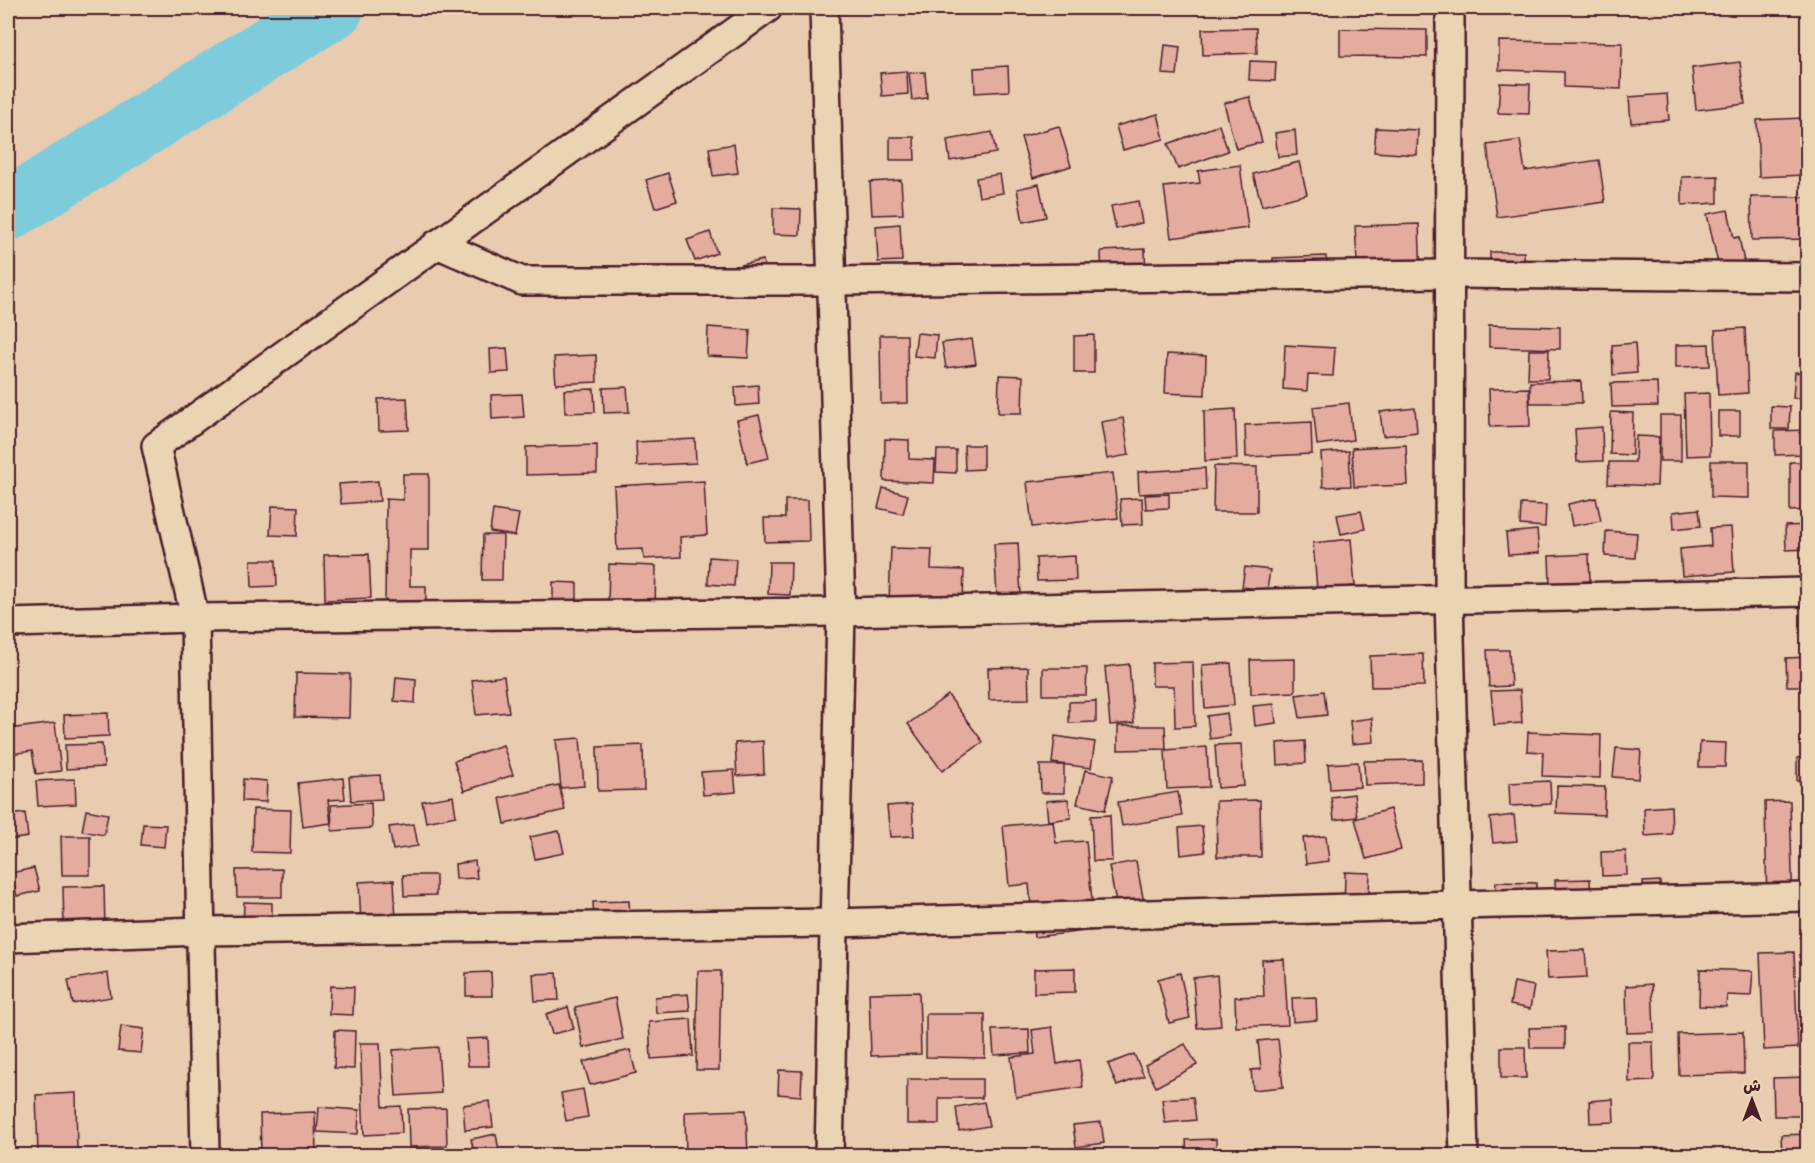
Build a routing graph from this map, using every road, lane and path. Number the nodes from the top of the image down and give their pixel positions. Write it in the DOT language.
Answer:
graph roads {
  1 [pos="768,8"];
  2 [pos="824,8"];
  3 [pos="1450,8"];
  4 [pos="437,244"];
  5 [pos="1450,274"];
  6 [pos="1808,277"];
  7 [pos="832,281"];
  8 [pos="1808,592"];
  9 [pos="1449,599"];
  10 [pos="841,612"];
  11 [pos="195,618"];
  12 [pos="8,623"];
  13 [pos="1808,897"];
  14 [pos="1457,905"];
  15 [pos="834,923"];
  16 [pos="200,931"];
  17 [pos="8,938"];
  18 [pos="205,1155"];
  19 [pos="829,1155"];
  20 [pos="1464,1155"];
  1 -- 4 [label="street"];
  2 -- 7 [label="street"];
  3 -- 5 [label="street"];
  4 -- 7 [label="street"];
  4 -- 11 [label="street"];
  5 -- 6 [label="street"];
  5 -- 7 [label="street"];
  5 -- 9 [label="street"];
  7 -- 10 [label="street"];
  8 -- 9 [label="street"];
  9 -- 10 [label="street"];
  9 -- 14 [label="street"];
  10 -- 11 [label="street"];
  10 -- 15 [label="street"];
  11 -- 12 [label="street"];
  11 -- 16 [label="street"];
  13 -- 14 [label="street"];
  14 -- 15 [label="street"];
  14 -- 20 [label="street"];
  15 -- 16 [label="street"];
  15 -- 19 [label="street"];
  16 -- 17 [label="street"];
  16 -- 18 [label="street"];
}
